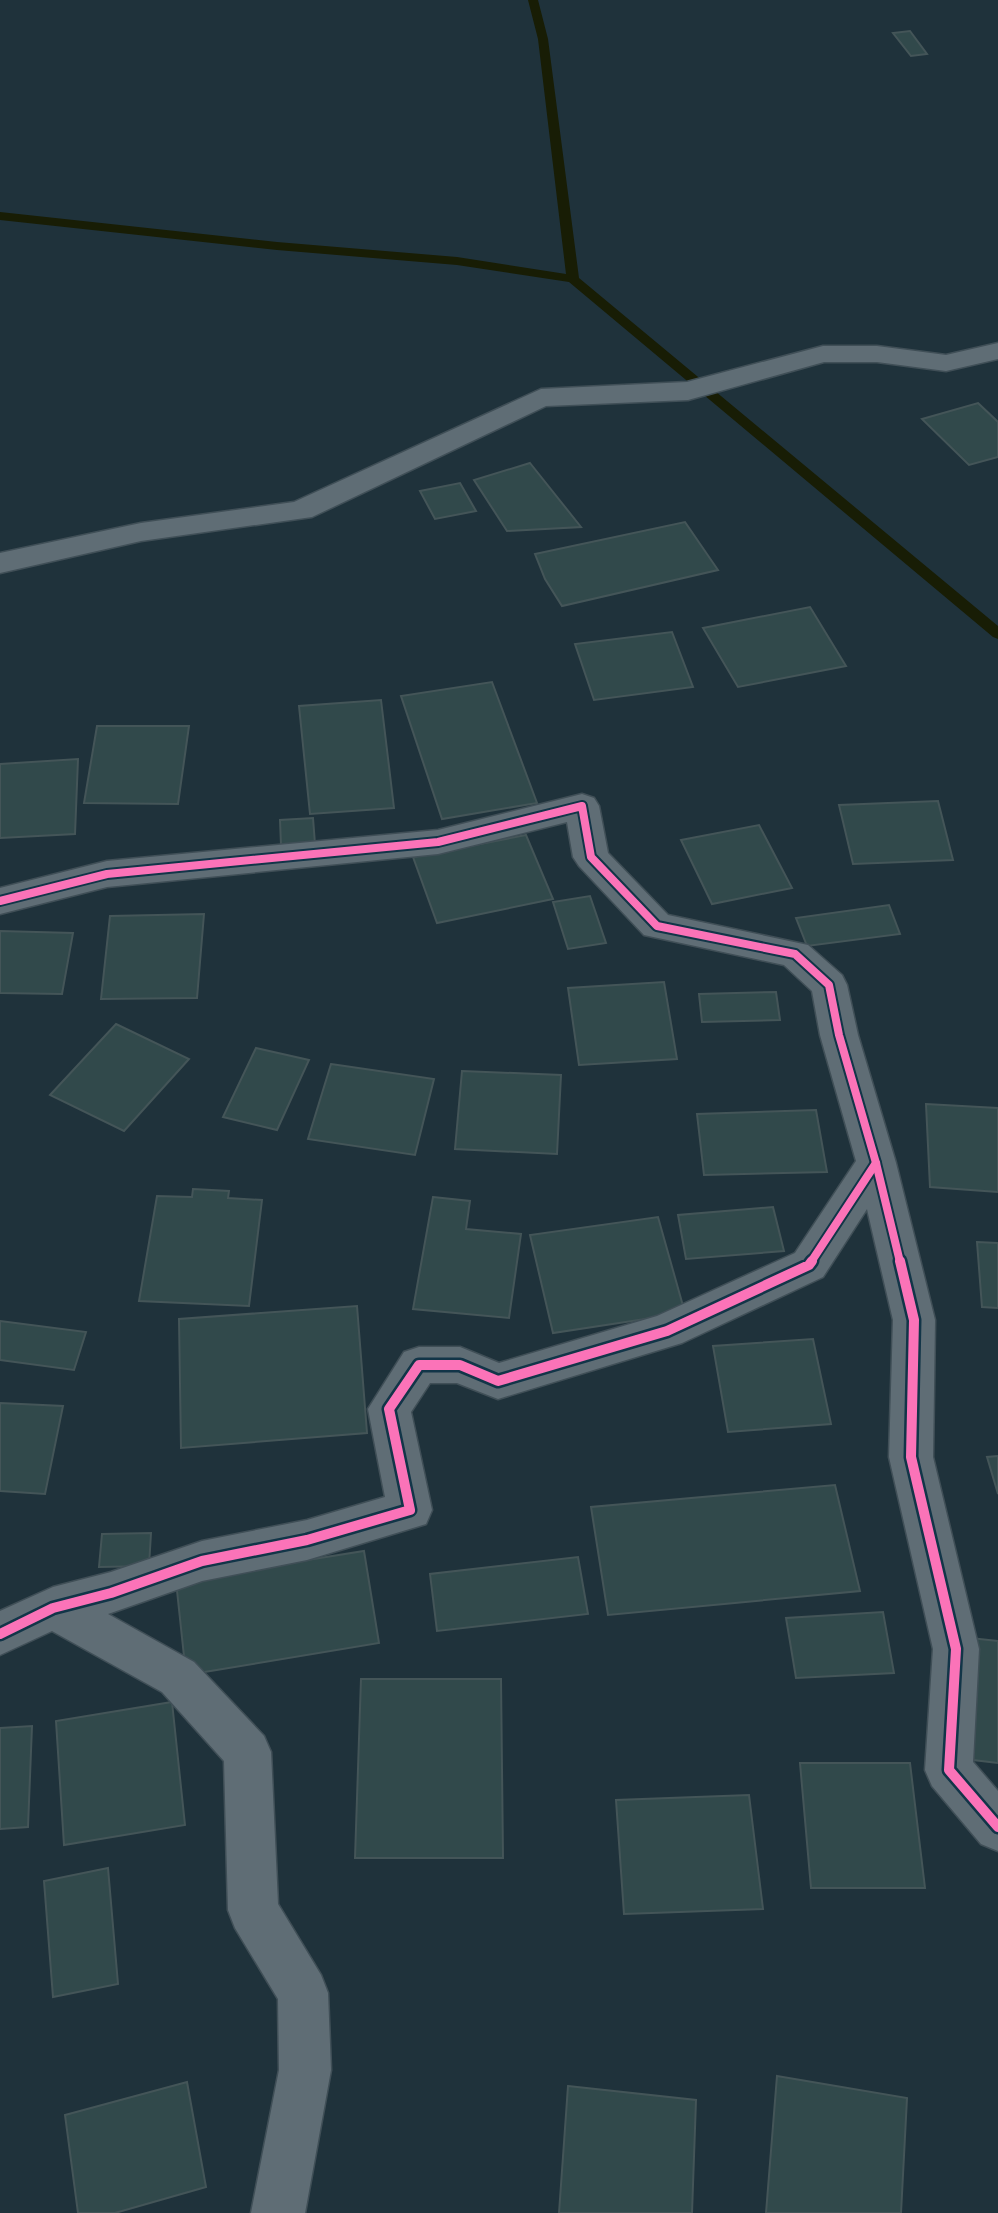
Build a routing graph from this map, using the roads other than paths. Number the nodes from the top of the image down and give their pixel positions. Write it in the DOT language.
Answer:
graph roads {
  1 [pos="998,351"];
  2 [pos="0,563"];
  3 [pos="0,901"];
  4 [pos="876,1163"];
  5 [pos="53,1608"];
  6 [pos="0,1634"];
  7 [pos="998,1828"];
  8 [pos="278,2213"];
  1 -- 2 [label="street"];
  3 -- 4 [label="street"];
  4 -- 5 [label="street"];
  4 -- 7 [label="street"];
  5 -- 6 [label="street"];
  5 -- 8 [label="street"];
}
